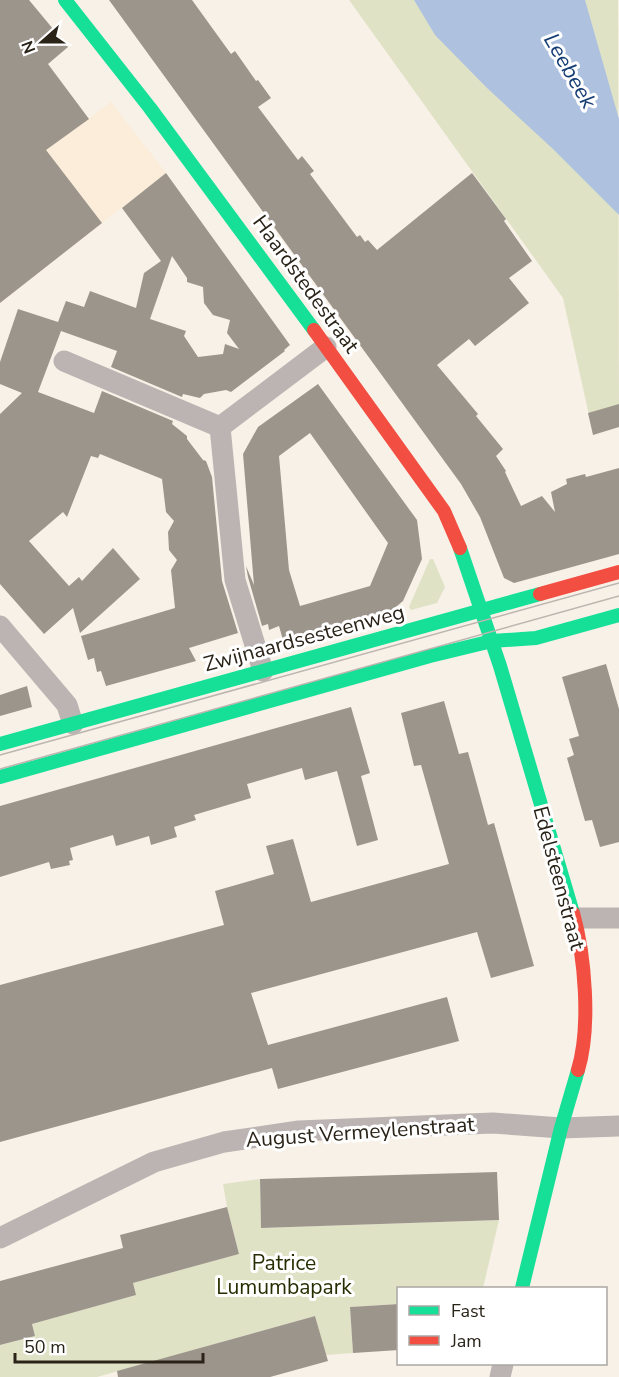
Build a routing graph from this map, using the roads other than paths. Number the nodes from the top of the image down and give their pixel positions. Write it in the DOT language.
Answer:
graph roads {
  1 [pos="65,0"];
  2 [pos="326,347"];
  3 [pos="64,361"];
  4 [pos="220,426"];
  5 [pos="619,572"];
  6 [pos="482,611"];
  7 [pos="619,615"];
  8 [pos="0,626"];
  9 [pos="492,641"];
  10 [pos="263,671"];
  11 [pos="73,724"];
  12 [pos="0,744"];
  13 [pos="0,777"];
  14 [pos="574,918"];
  15 [pos="619,918"];
  16 [pos="619,1126"];
  17 [pos="561,1128"];
  18 [pos="0,1238"];
  19 [pos="522,1287"];
  1 -- 2 [label="street, Haardstedestraat"];
  2 -- 4 [label="street"];
  2 -- 6 [label="street, Haardstedestraat"];
  3 -- 4 [label="street"];
  4 -- 10 [label="street"];
  5 -- 6 [label="street, Zwijnaardsesteenweg"];
  6 -- 9 [label="street, Edelsteenstraat"];
  6 -- 10 [label="street, Zwijnaardsesteenweg"];
  7 -- 9 [label="street"];
  8 -- 11 [label="street"];
  9 -- 13 [label="street"];
  9 -- 14 [label="street, Edelsteenstraat"];
  10 -- 11 [label="street, Zwijnaardsesteenweg"];
  11 -- 12 [label="street, Zwijnaardsesteenweg"];
  14 -- 15 [label="street"];
  14 -- 17 [label="street, Edelsteenstraat"];
  16 -- 17 [label="street, August Vermeylenstraat"];
  17 -- 18 [label="street, August Vermeylenstraat"];
  17 -- 19 [label="street, Edelsteenstraat"];
}
